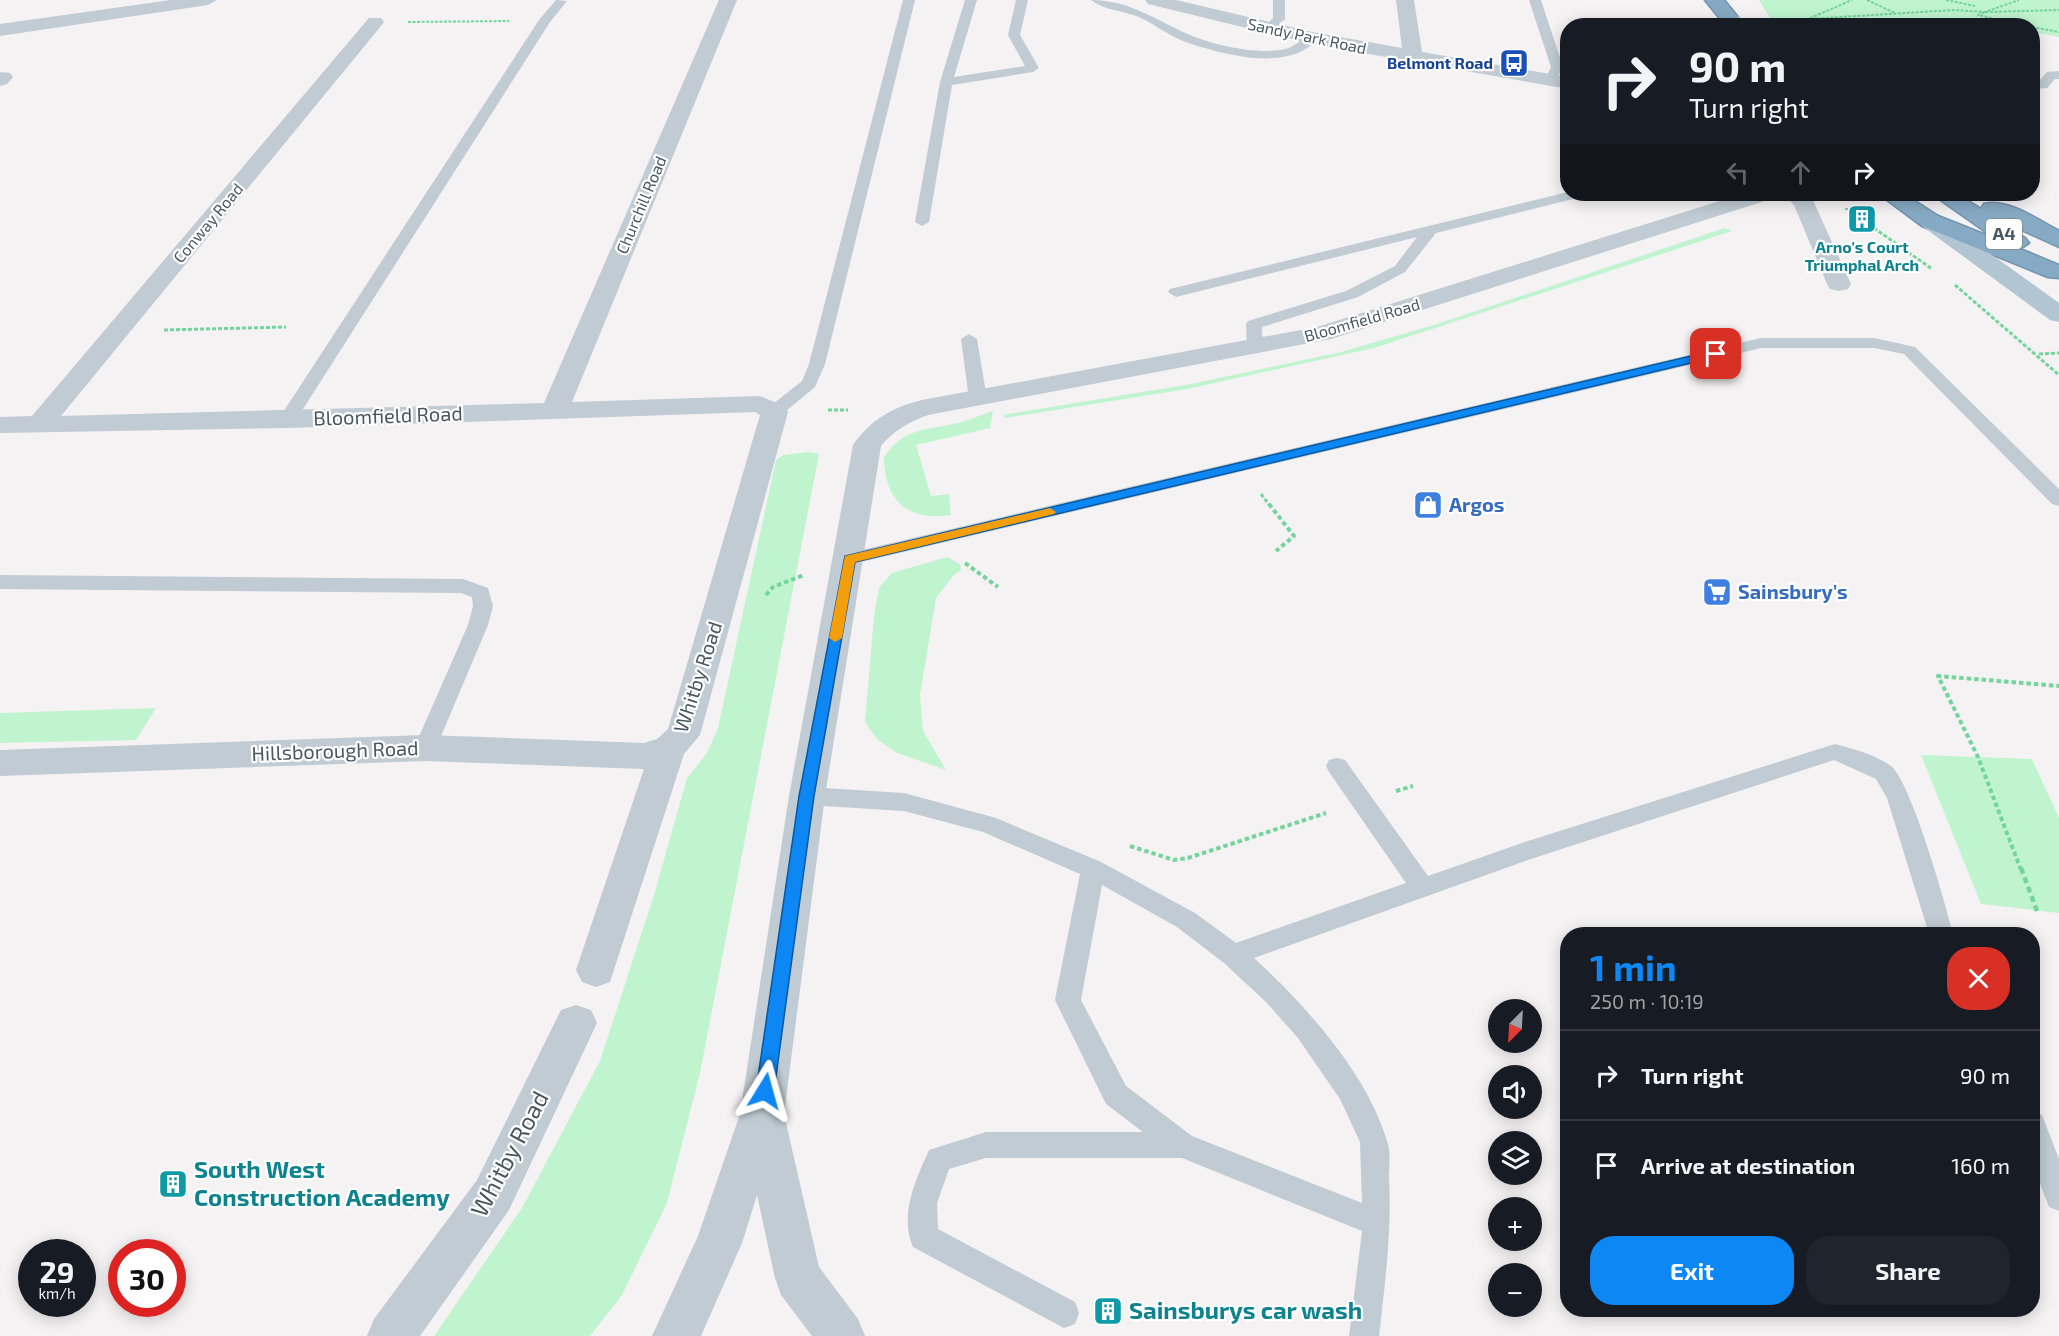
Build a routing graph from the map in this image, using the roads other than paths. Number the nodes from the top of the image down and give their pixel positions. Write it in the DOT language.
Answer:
graph roads {
  1 [pos="208,0"];
  2 [pos="728,0"];
  3 [pos="909,0"];
  4 [pos="970,0"];
  5 [pos="1022,0"];
  6 [pos="1097,0"];
  7 [pos="1154,0"];
  8 [pos="1279,0"];
  9 [pos="1405,0"];
  10 [pos="1535,0"];
  11 [pos="561,1"];
  12 [pos="375,22"];
  13 [pos="1268,29"];
  14 [pos="0,30"];
  15 [pos="1312,38"];
  16 [pos="1413,57"];
  17 [pos="2059,75"];
  18 [pos="1559,81"];
  19 [pos="946,82"];
  20 [pos="2040,85"];
  21 [pos="1560,198"];
  22 [pos="1741,201"];
  23 [pos="1803,201"];
  24 [pos="1900,201"];
  25 [pos="1954,201"];
  26 [pos="1965,201"];
  27 [pos="1930,221"];
  28 [pos="922,222"];
  29 [pos="1431,229"];
  30 [pos="2059,240"];
  31 [pos="2058,273"];
  32 [pos="1839,284"];
  33 [pos="1176,292"];
  34 [pos="2059,315"];
  35 [pos="969,339"];
  36 [pos="1255,348"];
  37 [pos="964,401"];
  38 [pos="555,410"];
  39 [pos="774,412"];
  40 [pos="288,420"];
  41 [pos="41,423"];
  42 [pos="0,425"];
  43 [pos="2059,500"];
  44 [pos="849,559"];
  45 [pos="0,582"];
  46 [pos="425,748"];
  47 [pos="669,748"];
  48 [pos="0,763"];
  49 [pos="1337,766"];
  50 [pos="807,796"];
  51 [pos="1092,869"];
  52 [pos="1423,888"];
  53 [pos="1939,927"];
  54 [pos="1233,955"];
  55 [pos="596,970"];
  56 [pos="576,1023"];
  57 [pos="762,1114"];
  58 [pos="1182,1145"];
  59 [pos="2040,1146"];
  60 [pos="2059,1197"];
  61 [pos="1377,1223"];
  62 [pos="1064,1313"];
  63 [pos="391,1336"];
  64 [pos="676,1336"];
  65 [pos="841,1336"];
  66 [pos="1364,1336"];
  1 -- 14 [label="street"];
  2 -- 38 [label="street, Churchill Road"];
  3 -- 39 [label="lane"];
  4 -- 19 [label="lane"];
  5 -- 19 [label="lane"];
  6 -- 15 [label="lane"];
  7 -- 13 [label="street, Sandy Park Road"];
  8 -- 13 [label="lane"];
  9 -- 16 [label="street"];
  10 -- 18 [label="lane"];
  11 -- 40 [label="lane"];
  12 -- 41 [label="street, Conway Road"];
  13 -- 15 [label="street, Sandy Park Road"];
  15 -- 16 [label="street, Sandy Park Road"];
  16 -- 18 [label="street, Sandy Park Road"];
  17 -- 20 [label="lane"];
  19 -- 28 [label="lane"];
  21 -- 29 [label="lane"];
  22 -- 36 [label="street, Bloomfield Road"];
  23 -- 32 [label="street"];
  24 -- 27 [label="highway, A4"];
  25 -- 31 [label="highway, A4"];
  26 -- 30 [label="highway, A4"];
  27 -- 31 [label="highway, A4"];
  27 -- 34 [label="main road"];
  29 -- 33 [label="lane"];
  29 -- 36 [label="lane"];
  35 -- 37 [label="lane"];
  36 -- 37 [label="street, Bloomfield Road"];
  37 -- 44 [label="street, Bloomfield Road"];
  38 -- 39 [label="street, Bloomfield Road"];
  38 -- 40 [label="street, Bloomfield Road"];
  39 -- 47 [label="street, Whitby Road"];
  40 -- 41 [label="street, Bloomfield Road"];
  41 -- 42 [label="street, Bloomfield Road"];
  43 -- 44 [label="lane"];
  44 -- 50 [label="street, Bloomfield Road"];
  45 -- 46 [label="lane"];
  46 -- 47 [label="street, Hillsborough Road"];
  46 -- 48 [label="street, Hillsborough Road"];
  47 -- 55 [label="street, Whitby Road"];
  49 -- 52 [label="lane"];
  50 -- 51 [label="lane"];
  50 -- 57 [label="street, Bloomfield Road"];
  51 -- 54 [label="lane"];
  51 -- 58 [label="lane"];
  52 -- 53 [label="lane"];
  52 -- 54 [label="lane"];
  54 -- 61 [label="lane"];
  56 -- 63 [label="street, Whitby Road"];
  57 -- 64 [label="street"];
  57 -- 65 [label="street"];
  58 -- 61 [label="lane"];
  58 -- 62 [label="lane"];
  59 -- 60 [label="lane"];
  61 -- 66 [label="lane"];
}
